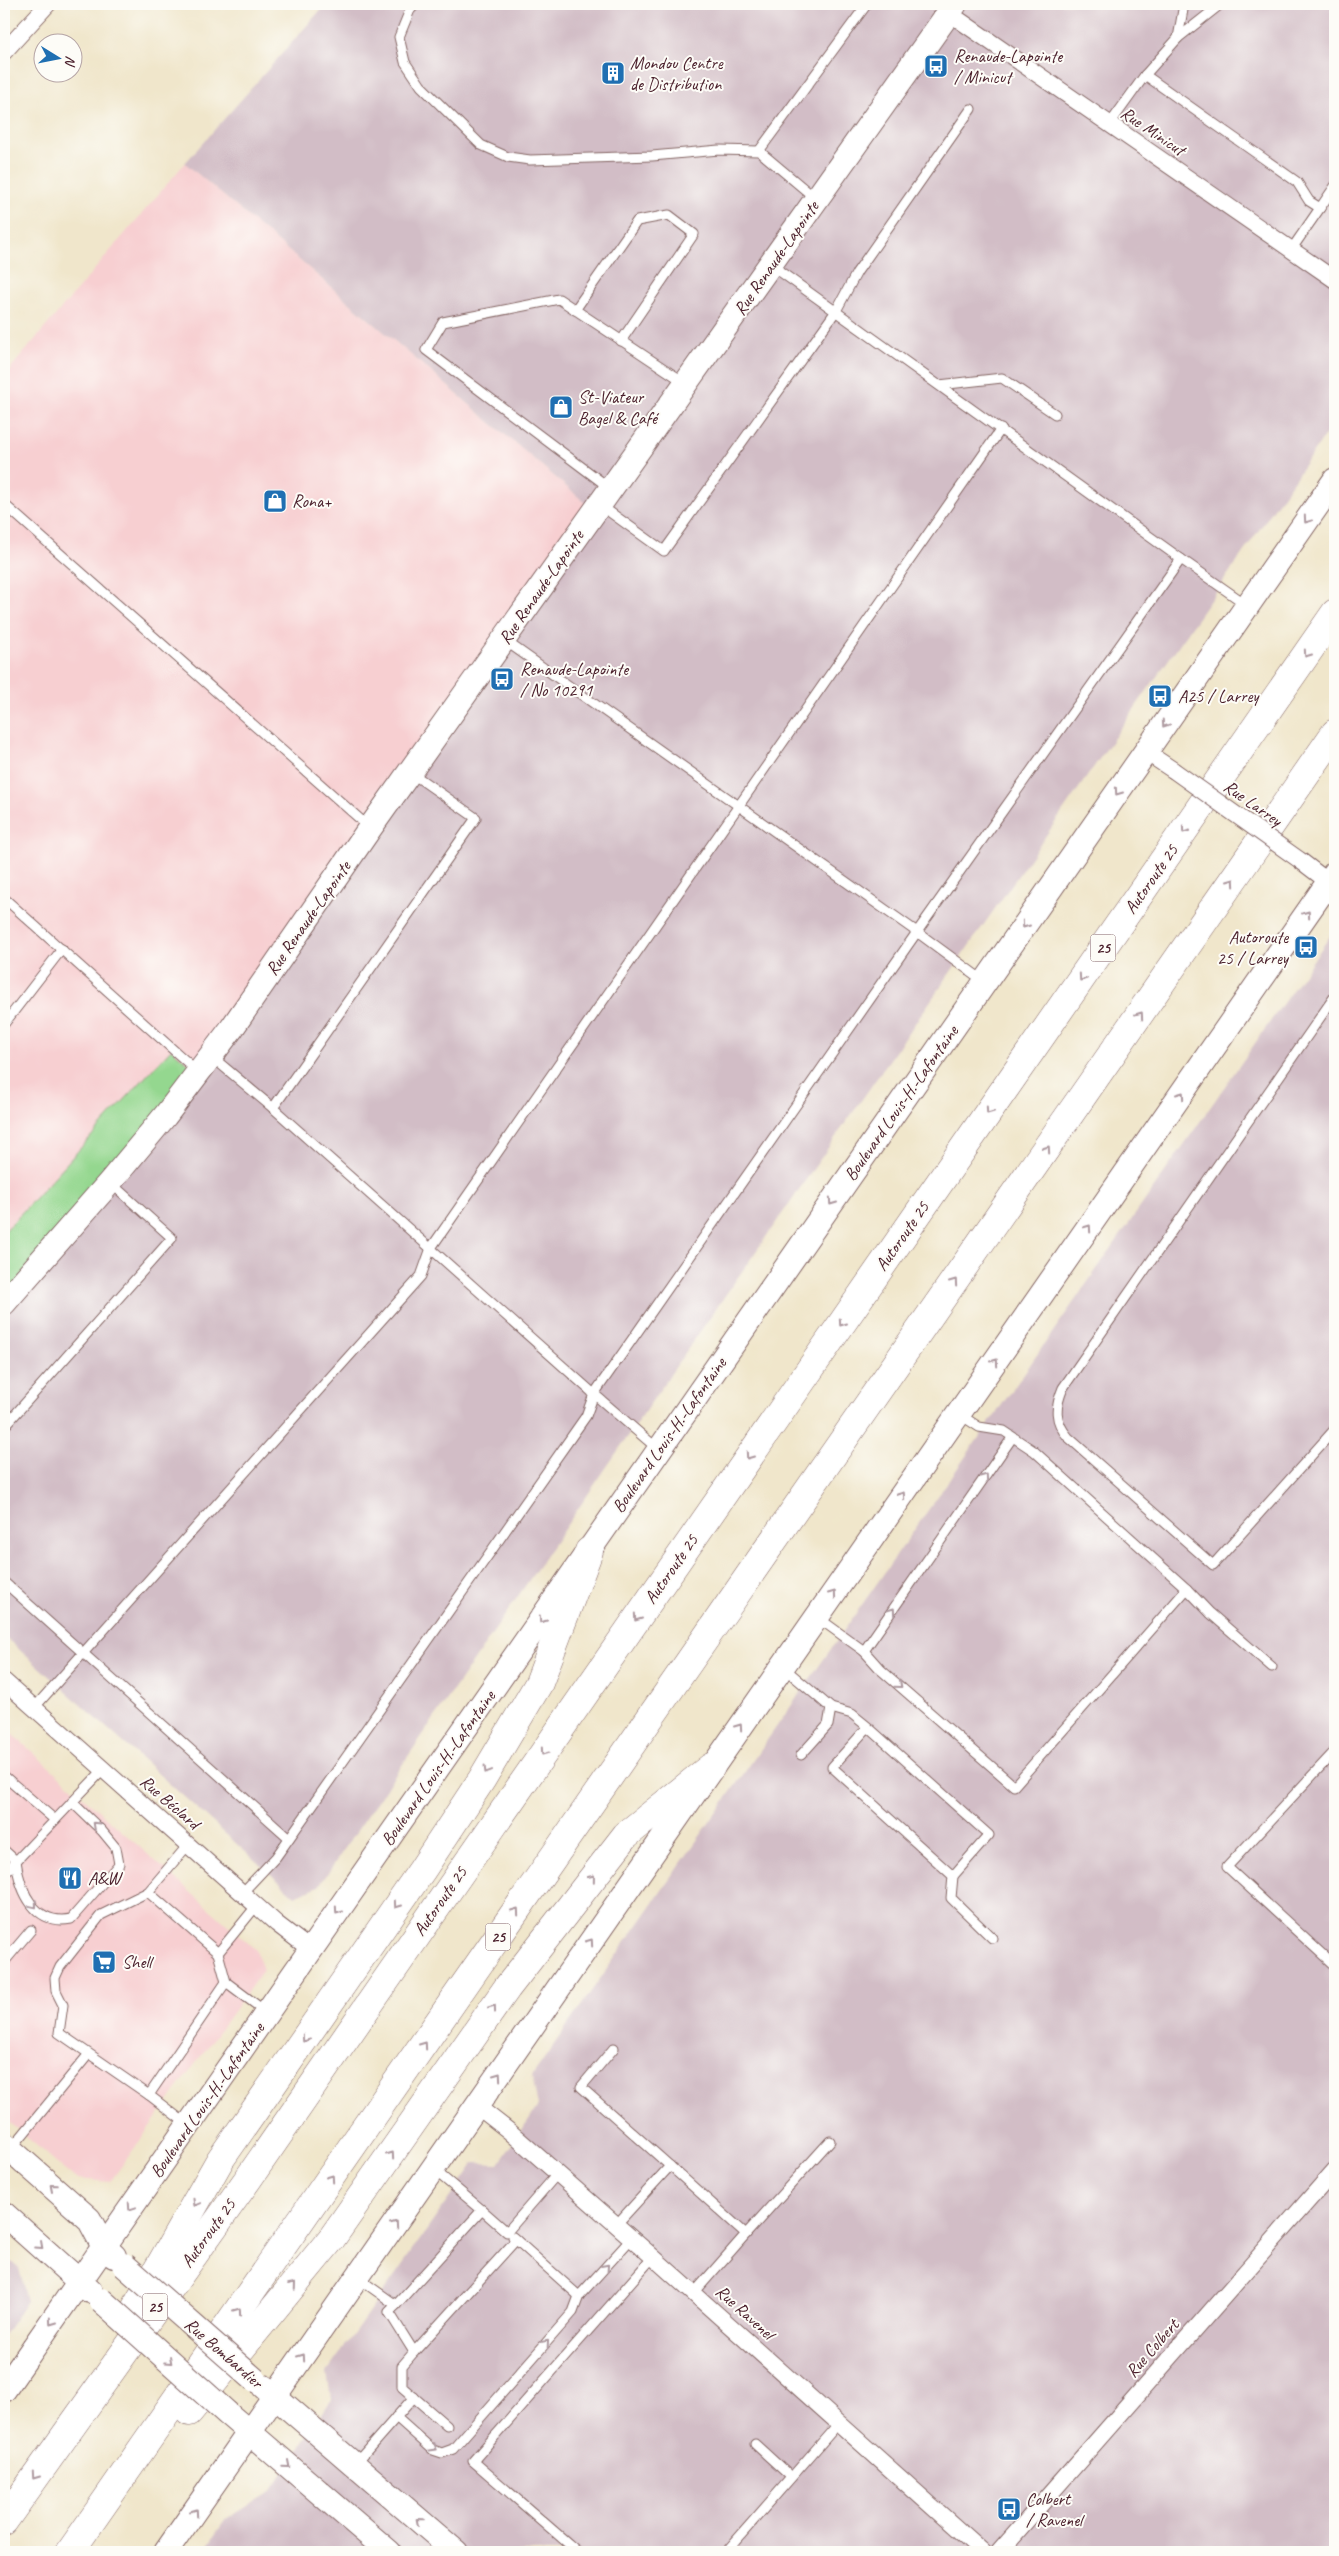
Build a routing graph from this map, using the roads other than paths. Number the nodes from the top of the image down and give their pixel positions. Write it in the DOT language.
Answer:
graph roads {
  1 [pos="48,4"];
  2 [pos="416,4"];
  3 [pos="868,4"];
  4 [pos="1184,4"];
  5 [pos="1221,4"];
  6 [pos="948,7"];
  7 [pos="1178,38"];
  8 [pos="4,52"];
  9 [pos="1145,75"];
  10 [pos="971,109"];
  11 [pos="1109,125"];
  12 [pos="759,152"];
  13 [pos="1335,186"];
  14 [pos="817,200"];
  15 [pos="1320,208"];
  16 [pos="1291,250"];
  17 [pos="771,265"];
  18 [pos="1333,274"];
  19 [pos="575,310"];
  20 [pos="836,311"];
  21 [pos="621,341"];
  22 [pos="686,384"];
  23 [pos="939,385"];
  24 [pos="1055,414"];
  25 [pos="1001,429"];
  26 [pos="1335,480"];
  27 [pos="605,497"];
  28 [pos="4,504"];
  29 [pos="1181,559"];
  30 [pos="1248,606"];
  31 [pos="1335,614"];
  32 [pos="504,640"];
  33 [pos="1335,733"];
  34 [pos="1146,752"];
  35 [pos="410,772"];
  36 [pos="739,806"];
  37 [pos="370,828"];
  38 [pos="1333,881"];
  39 [pos="4,898"];
  40 [pos="917,932"];
  41 [pos="62,950"];
  42 [pos="985,982"];
  43 [pos="1335,996"];
  44 [pos="4,1024"];
  45 [pos="204,1063"];
  46 [pos="273,1108"];
  47 [pos="110,1182"];
  48 [pos="431,1248"];
  49 [pos="4,1303"];
  50 [pos="594,1394"];
  51 [pos="959,1414"];
  52 [pos="4,1427"];
  53 [pos="1335,1429"];
  54 [pos="1012,1438"];
  55 [pos="659,1450"];
  56 [pos="590,1551"];
  57 [pos="4,1582"];
  58 [pos="1187,1589"];
  59 [pos="817,1617"];
  60 [pos="864,1651"];
  61 [pos="82,1653"];
  62 [pos="783,1666"];
  63 [pos="1272,1667"];
  64 [pos="4,1681"];
  65 [pos="34,1708"];
  66 [pos="831,1708"];
  67 [pos="868,1727"];
  68 [pos="1335,1751"];
  69 [pos="801,1755"];
  70 [pos="711,1767"];
  71 [pos="103,1770"];
  72 [pos="4,1776"];
  73 [pos="72,1802"];
  74 [pos="55,1820"];
  75 [pos="289,1838"];
  76 [pos="188,1844"];
  77 [pos="4,1850"];
  78 [pos="16,1861"];
  79 [pos="4,1876"];
  80 [pos="953,1876"];
  81 [pos="148,1892"];
  82 [pos="243,1892"];
  83 [pos="257,1905"];
  84 [pos="31,1930"];
  85 [pos="992,1938"];
  86 [pos="310,1950"];
  87 [pos="218,1953"];
  88 [pos="4,1962"];
  89 [pos="1335,1966"];
  90 [pos="226,1982"];
  91 [pos="267,2012"];
  92 [pos="614,2048"];
  93 [pos="88,2055"];
  94 [pos="149,2096"];
  95 [pos="477,2106"];
  96 [pos="190,2126"];
  97 [pos="830,2141"];
  98 [pos="7,2146"];
  99 [pos="670,2166"];
  100 [pos="434,2168"];
  101 [pos="1335,2170"];
  102 [pos="558,2173"];
  103 [pos="482,2210"];
  104 [pos="4,2214"];
  105 [pos="616,2225"];
  106 [pos="507,2232"];
  107 [pos="746,2234"];
  108 [pos="632,2238"];
  109 [pos="516,2240"];
  110 [pos="104,2246"];
  111 [pos="653,2257"];
  112 [pos="358,2277"];
  113 [pos="79,2281"];
  114 [pos="694,2293"];
  115 [pos="579,2296"];
  116 [pos="396,2305"];
  117 [pos="414,2352"];
  118 [pos="4,2390"];
  119 [pos="414,2397"];
  120 [pos="275,2398"];
  121 [pos="396,2417"];
  122 [pos="839,2423"];
  123 [pos="447,2426"];
  124 [pos="250,2433"];
  125 [pos="63,2436"];
  126 [pos="756,2444"];
  127 [pos="354,2465"];
  128 [pos="791,2477"];
  129 [pos="4,2522"];
  130 [pos="71,2552"];
  131 [pos="166,2552"];
  132 [pos="389,2552"];
  133 [pos="456,2552"];
  134 [pos="578,2552"];
  135 [pos="726,2552"];
  136 [pos="983,2552"];
  137 [pos="999,2552"];
  1 -- 8 [label="street"];
  2 -- 12 [label="lane"];
  3 -- 12 [label="lane"];
  4 -- 7 [label="lane"];
  5 -- 7 [label="lane"];
  6 -- 11 [label="street, Rue Minicut"];
  6 -- 14 [label="main road, Rue Renaude-Lapointe"];
  7 -- 9 [label="lane"];
  9 -- 11 [label="lane"];
  9 -- 15 [label="lane"];
  10 -- 20 [label="lane"];
  11 -- 16 [label="street, Rue Minicut"];
  12 -- 14 [label="lane"];
  13 -- 15 [label="lane"];
  14 -- 17 [label="main road, Rue Renaude-Lapointe"];
  15 -- 16 [label="lane"];
  16 -- 18 [label="street, Rue Minicut"];
  17 -- 20 [label="lane"];
  17 -- 22 [label="main road, Rue Renaude-Lapointe"];
  19 -- 21 [label="lane"];
  19 -- 21 [label="lane"];
  19 -- 27 [label="lane"];
  20 -- 23 [label="lane"];
  20 -- 27 [label="lane"];
  21 -- 22 [label="lane"];
  22 -- 27 [label="main road, Rue Renaude-Lapointe"];
  23 -- 24 [label="lane"];
  23 -- 25 [label="lane"];
  25 -- 29 [label="lane"];
  25 -- 36 [label="lane"];
  26 -- 30 [label="main road, Boulevard Louis-H.-Lafontaine, one-way"];
  27 -- 32 [label="main road, Rue Renaude-Lapointe"];
  28 -- 37 [label="lane"];
  29 -- 30 [label="lane"];
  29 -- 40 [label="lane"];
  30 -- 34 [label="main road, Boulevard Louis-H.-Lafontaine, one-way"];
  31 -- 125 [label="highway, Autoroute 25 / 25, one-way"];
  32 -- 35 [label="main road, Rue Renaude-Lapointe"];
  32 -- 36 [label="lane"];
  130 -- 33 [label="highway, 25, one-way"];
  34 -- 38 [label="street, Rue Larrey, bridge"];
  34 -- 42 [label="main road, Boulevard Louis-H.-Lafontaine, one-way"];
  35 -- 37 [label="main road, Rue Renaude-Lapointe"];
  35 -- 46 [label="lane"];
  36 -- 40 [label="lane"];
  36 -- 48 [label="lane"];
  37 -- 45 [label="main road, Rue Renaude-Lapointe"];
  51 -- 38 [label="main road, one-way"];
  39 -- 41 [label="lane"];
  40 -- 42 [label="lane"];
  40 -- 50 [label="lane"];
  41 -- 44 [label="lane"];
  41 -- 45 [label="lane"];
  42 -- 55 [label="main road, Boulevard Louis-H.-Lafontaine, one-way"];
  43 -- 53 [label="lane"];
  45 -- 46 [label="lane"];
  45 -- 47 [label="main road, Rue Renaude-Lapointe"];
  46 -- 48 [label="lane"];
  47 -- 49 [label="main road, Rue Renaude-Lapointe"];
  47 -- 52 [label="lane"];
  48 -- 50 [label="lane"];
  48 -- 61 [label="lane"];
  50 -- 55 [label="lane"];
  50 -- 75 [label="lane"];
  51 -- 54 [label="lane"];
  59 -- 51 [label="main road, one-way"];
  54 -- 58 [label="lane"];
  60 -- 54 [label="lane, one-way"];
  55 -- 56 [label="main road, Boulevard Louis-H.-Lafontaine"];
  56 -- 86 [label="main road, Boulevard Louis-H.-Lafontaine, one-way"];
  56 -- 125 [label="highway, one-way"];
  57 -- 61 [label="lane"];
  60 -- 58 [label="lane, one-way"];
  58 -- 63 [label="lane"];
  59 -- 60 [label="lane"];
  59 -- 62 [label="main road"];
  61 -- 65 [label="lane"];
  61 -- 75 [label="lane"];
  62 -- 66 [label="lane"];
  70 -- 62 [label="main road, one-way"];
  64 -- 65 [label="street, Rue Béclard"];
  65 -- 71 [label="street, Rue Béclard"];
  66 -- 67 [label="lane"];
  66 -- 69 [label="lane"];
  67 -- 80 [label="lane"];
  67 -- 80 [label="lane"];
  68 -- 89 [label="lane"];
  95 -- 70 [label="main road, one-way"];
  130 -- 70 [label="highway, one-way"];
  71 -- 73 [label="lane"];
  71 -- 76 [label="street, Rue Béclard"];
  72 -- 74 [label="lane"];
  73 -- 74 [label="lane"];
  78 -- 73 [label="lane, one-way"];
  74 -- 78 [label="lane"];
  75 -- 82 [label="lane"];
  76 -- 81 [label="lane"];
  76 -- 82 [label="street, Rue Béclard"];
  77 -- 78 [label="lane"];
  78 -- 79 [label="lane"];
  80 -- 85 [label="lane"];
  81 -- 87 [label="lane"];
  81 -- 93 [label="lane"];
  82 -- 83 [label="street, Rue Béclard"];
  83 -- 86 [label="street, Rue Béclard"];
  83 -- 87 [label="lane"];
  84 -- 88 [label="lane"];
  86 -- 91 [label="main road, Boulevard Louis-H.-Lafontaine"];
  87 -- 90 [label="lane"];
  90 -- 91 [label="lane"];
  90 -- 94 [label="lane"];
  91 -- 96 [label="main road, Boulevard Louis-H.-Lafontaine"];
  92 -- 99 [label="lane"];
  93 -- 94 [label="lane"];
  93 -- 98 [label="lane"];
  94 -- 96 [label="lane"];
  95 -- 100 [label="main road"];
  95 -- 102 [label="street, Rue Ravenel"];
  96 -- 110 [label="main road, Boulevard Louis-H.-Lafontaine, one-way"];
  97 -- 107 [label="lane"];
  110 -- 98 [label="main road, Rue Bombardier, one-way"];
  99 -- 105 [label="lane"];
  99 -- 107 [label="lane"];
  100 -- 103 [label="lane"];
  112 -- 100 [label="main road, one-way"];
  101 -- 137 [label="street, Rue Colbert"];
  102 -- 105 [label="street, Rue Ravenel"];
  102 -- 106 [label="lane"];
  103 -- 106 [label="lane"];
  103 -- 116 [label="lane"];
  104 -- 113 [label="main road, one-way"];
  105 -- 108 [label="street, Rue Ravenel"];
  106 -- 109 [label="lane"];
  107 -- 114 [label="lane"];
  108 -- 111 [label="street, Rue Ravenel"];
  115 -- 108 [label="lane, one-way"];
  109 -- 115 [label="lane"];
  109 -- 117 [label="lane"];
  110 -- 113 [label="main road, Boulevard Louis-H.-Lafontaine"];
  110 -- 120 [label="main road, Rue Bombardier, bridge"];
  111 -- 114 [label="street, Rue Ravenel"];
  111 -- 134 [label="lane"];
  112 -- 116 [label="lane"];
  120 -- 112 [label="main road, one-way"];
  113 -- 118 [label="main road, Boulevard Louis-H.-Lafontaine, one-way"];
  113 -- 124 [label="main road, one-way, bridge"];
  114 -- 122 [label="street, Rue Ravenel"];
  121 -- 115 [label="lane, one-way"];
  116 -- 117 [label="lane"];
  117 -- 119 [label="lane"];
  119 -- 121 [label="lane"];
  119 -- 123 [label="lane"];
  120 -- 124 [label="main road"];
  120 -- 127 [label="main road, Rue Bombardier"];
  121 -- 127 [label="lane"];
  122 -- 128 [label="lane"];
  122 -- 136 [label="street, Rue Ravenel"];
  131 -- 124 [label="main road, one-way"];
  124 -- 132 [label="main road, one-way"];
  125 -- 129 [label="highway, Autoroute 25 / 25, one-way"];
  126 -- 128 [label="lane"];
  133 -- 127 [label="main road, Rue Bombardier, one-way"];
  128 -- 135 [label="lane"];
}
